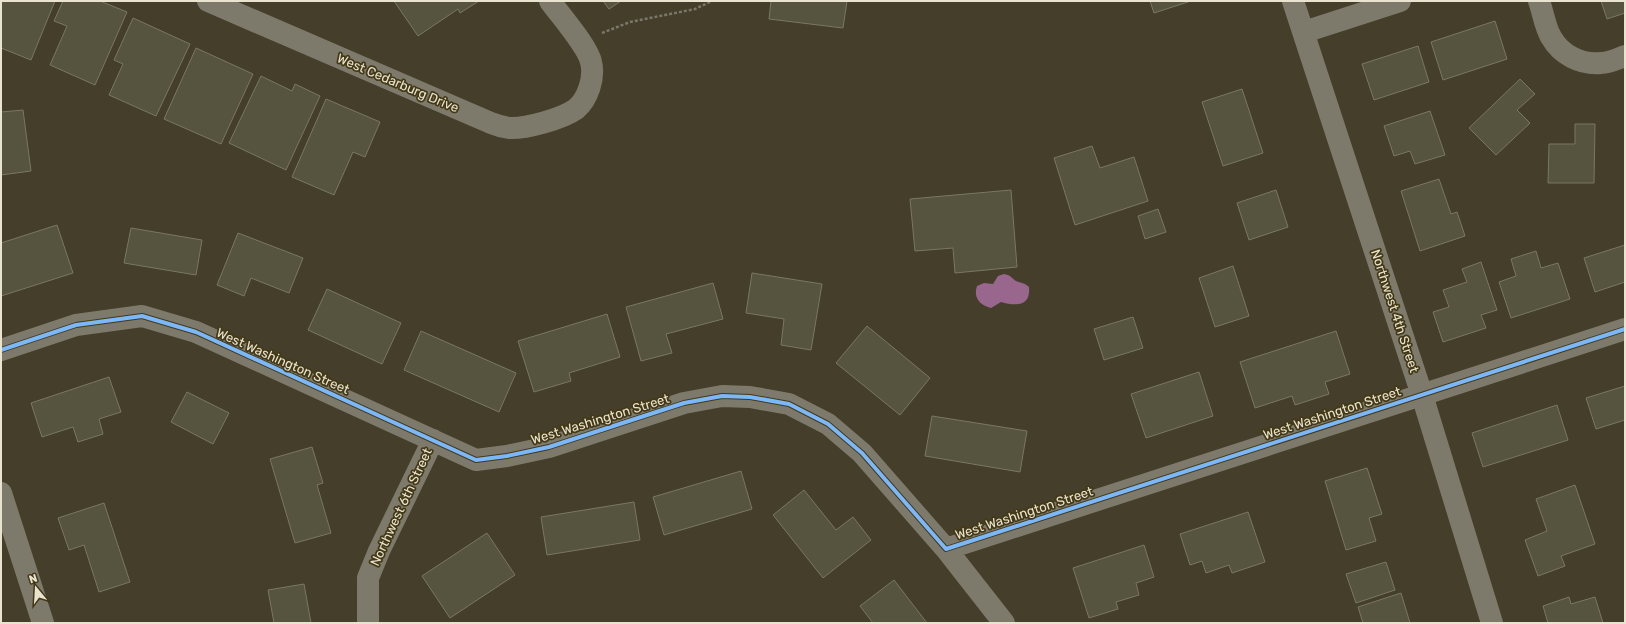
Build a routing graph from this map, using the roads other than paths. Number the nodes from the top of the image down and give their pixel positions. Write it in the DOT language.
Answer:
graph roads {
  1 [pos="208,1"];
  2 [pos="550,1"];
  3 [pos="1293,1"];
  4 [pos="1400,1"];
  5 [pos="1539,1"];
  6 [pos="1304,32"];
  7 [pos="1625,56"];
  8 [pos="1625,329"];
  9 [pos="1,350"];
  10 [pos="1422,395"];
  11 [pos="433,440"];
  12 [pos="1,493"];
  13 [pos="946,549"];
  14 [pos="43,623"];
  15 [pos="368,623"];
  16 [pos="1004,623"];
  17 [pos="1492,623"];
  1 -- 2 [label="street, West Cedarburg Drive"];
  3 -- 6 [label="street, Northwest 4th Street"];
  4 -- 6 [label="street"];
  5 -- 7 [label="street"];
  6 -- 10 [label="street, Northwest 4th Street"];
  8 -- 10 [label="street, West Washington Street"];
  9 -- 11 [label="street, West Washington Street"];
  10 -- 13 [label="street, West Washington Street"];
  10 -- 17 [label="street, Northwest 4th Street"];
  11 -- 13 [label="street, West Washington Street"];
  11 -- 15 [label="street, Northwest 6th Street"];
  12 -- 14 [label="street"];
  13 -- 16 [label="street"];
}
